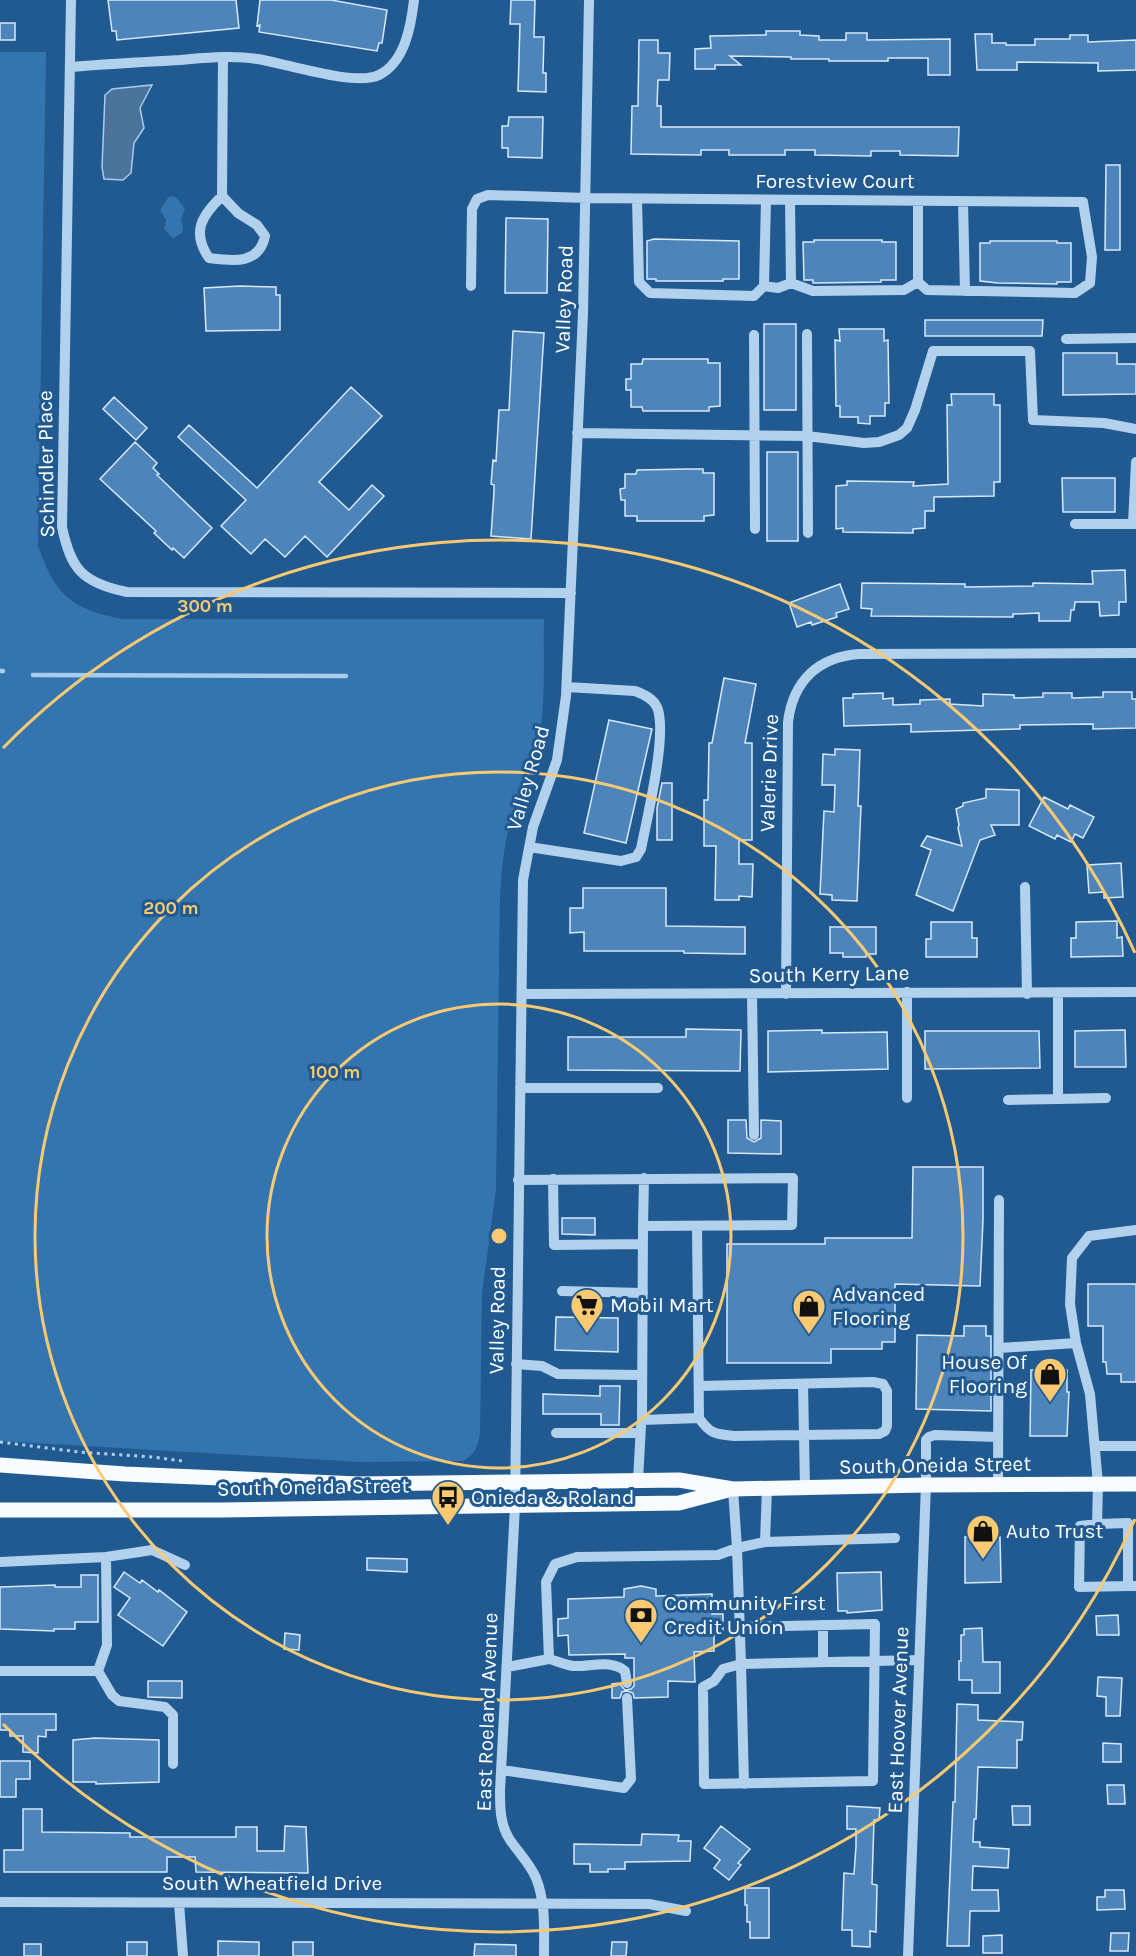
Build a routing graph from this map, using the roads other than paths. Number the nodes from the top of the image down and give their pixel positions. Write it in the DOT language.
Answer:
graph roads {
  1 [pos="71,0"];
  2 [pos="414,0"];
  3 [pos="589,0"];
  4 [pos="223,57"];
  5 [pos="70,67"];
  6 [pos="222,196"];
  7 [pos="587,198"];
  8 [pos="638,199"];
  9 [pos="766,200"];
  10 [pos="790,200"];
  11 [pos="918,201"];
  12 [pos="963,201"];
  13 [pos="918,282"];
  14 [pos="791,283"];
  15 [pos="471,286"];
  16 [pos="764,286"];
  17 [pos="965,291"];
  18 [pos="807,333"];
  19 [pos="754,335"];
  20 [pos="1136,338"];
  21 [pos="1066,339"];
  22 [pos="1136,429"];
  23 [pos="577,433"];
  24 [pos="753,435"];
  25 [pos="807,436"];
  26 [pos="1136,462"];
  27 [pos="1075,524"];
  28 [pos="1134,524"];
  29 [pos="755,529"];
  30 [pos="808,533"];
  31 [pos="572,592"];
  32 [pos="1136,652"];
  33 [pos="567,687"];
  34 [pos="529,847"];
  35 [pos="1025,887"];
  36 [pos="907,992"];
  37 [pos="1136,992"];
  38 [pos="522,994"];
  39 [pos="752,994"];
  40 [pos="786,994"];
  41 [pos="1027,994"];
  42 [pos="1058,994"];
  43 [pos="520,1088"];
  44 [pos="658,1088"];
  45 [pos="907,1098"];
  46 [pos="1106,1098"];
  47 [pos="1058,1099"];
  48 [pos="1008,1100"];
  49 [pos="754,1135"];
  50 [pos="644,1178"];
  51 [pos="553,1179"];
  52 [pos="518,1180"];
  53 [pos="999,1200"];
  54 [pos="643,1226"];
  55 [pos="697,1226"];
  56 [pos="1136,1230"];
  57 [pos="643,1244"];
  58 [pos="562,1291"];
  59 [pos="643,1293"];
  60 [pos="1076,1343"];
  61 [pos="1000,1348"];
  62 [pos="516,1364"];
  63 [pos="642,1375"];
  64 [pos="803,1384"];
  65 [pos="699,1386"];
  66 [pos="699,1418"];
  67 [pos="642,1420"];
  68 [pos="556,1433"];
  69 [pos="640,1433"];
  70 [pos="804,1436"];
  71 [pos="998,1437"];
  72 [pos="1096,1446"];
  73 [pos="1136,1446"];
  74 [pos="0,1465"];
  75 [pos="638,1480"];
  76 [pos="1098,1484"];
  77 [pos="1136,1484"];
  78 [pos="926,1485"];
  79 [pos="998,1485"];
  80 [pos="805,1487"];
  81 [pos="767,1488"];
  82 [pos="734,1489"];
  83 [pos="515,1494"];
  84 [pos="0,1510"];
  85 [pos="1132,1522"];
  86 [pos="1097,1524"];
  87 [pos="896,1538"];
  88 [pos="765,1542"];
  89 [pos="737,1548"];
  90 [pos="106,1557"];
  91 [pos="0,1562"];
  92 [pos="185,1565"];
  93 [pos="1132,1586"];
  94 [pos="823,1625"];
  95 [pos="739,1627"];
  96 [pos="549,1659"];
  97 [pos="875,1660"];
  98 [pos="919,1660"];
  99 [pos="824,1661"];
  100 [pos="741,1664"];
  101 [pos="507,1667"];
  102 [pos="0,1671"];
  103 [pos="98,1671"];
  104 [pos="627,1683"];
  105 [pos="627,1698"];
  106 [pos="173,1764"];
  107 [pos="502,1770"];
  108 [pos="744,1784"];
  109 [pos="0,1902"];
  110 [pos="179,1902"];
  111 [pos="544,1904"];
  112 [pos="686,1911"];
  113 [pos="183,1956"];
  114 [pos="544,1956"];
  115 [pos="908,1956"];
  1 -- 5 [label="street, Schindler Place"];
  2 -- 4 [label="street"];
  3 -- 7 [label="street, Valley Road"];
  4 -- 5 [label="street"];
  4 -- 6 [label="street"];
  5 -- 31 [label="street, Schindler Place"];
  6 -- 6 [label="street"];
  7 -- 8 [label="street, Forestview Court"];
  7 -- 15 [label="street, Forestview Court"];
  7 -- 23 [label="street, Valley Road"];
  8 -- 9 [label="street, Forestview Court"];
  8 -- 16 [label="street"];
  9 -- 10 [label="street, Forestview Court"];
  9 -- 16 [label="street"];
  10 -- 11 [label="street, Forestview Court"];
  10 -- 14 [label="street"];
  11 -- 12 [label="street, Forestview Court"];
  11 -- 13 [label="street"];
  12 -- 17 [label="street"];
  12 -- 17 [label="street, Forestview Court"];
  13 -- 14 [label="street"];
  13 -- 17 [label="street"];
  14 -- 16 [label="street"];
  18 -- 25 [label="street"];
  19 -- 24 [label="street"];
  20 -- 21 [label="street"];
  22 -- 25 [label="street"];
  23 -- 24 [label="street"];
  23 -- 31 [label="street, Valley Road"];
  24 -- 25 [label="street"];
  24 -- 29 [label="street"];
  25 -- 30 [label="street"];
  26 -- 28 [label="street"];
  27 -- 28 [label="street"];
  31 -- 33 [label="street, Valley Road"];
  32 -- 40 [label="street, Valerie Drive"];
  33 -- 34 [label="street, Valley Road"];
  33 -- 34 [label="street"];
  34 -- 38 [label="street, Valley Road"];
  35 -- 41 [label="street"];
  36 -- 40 [label="street, South Kerry Lane"];
  36 -- 41 [label="street, South Kerry Lane"];
  36 -- 45 [label="street"];
  37 -- 42 [label="street, South Kerry Lane"];
  38 -- 39 [label="street, South Kerry Lane"];
  38 -- 43 [label="street, Valley Road"];
  39 -- 40 [label="street, South Kerry Lane"];
  39 -- 49 [label="street"];
  41 -- 42 [label="street, South Kerry Lane"];
  42 -- 47 [label="street"];
  43 -- 44 [label="street"];
  43 -- 52 [label="street, Valley Road"];
  46 -- 47 [label="street"];
  47 -- 48 [label="street"];
  50 -- 51 [label="street"];
  50 -- 54 [label="street"];
  50 -- 55 [label="street"];
  51 -- 52 [label="street"];
  51 -- 57 [label="street"];
  52 -- 62 [label="street, Valley Road"];
  53 -- 61 [label="street"];
  54 -- 55 [label="street"];
  54 -- 57 [label="street"];
  55 -- 65 [label="street"];
  56 -- 60 [label="street"];
  57 -- 59 [label="street"];
  58 -- 59 [label="street"];
  59 -- 63 [label="street"];
  60 -- 61 [label="street"];
  60 -- 72 [label="street"];
  61 -- 71 [label="street"];
  62 -- 63 [label="street"];
  62 -- 83 [label="street, Valley Road"];
  63 -- 67 [label="street"];
  64 -- 65 [label="street"];
  64 -- 70 [label="street"];
  64 -- 70 [label="street"];
  65 -- 66 [label="street"];
  66 -- 67 [label="street"];
  66 -- 70 [label="street"];
  67 -- 69 [label="street"];
  68 -- 69 [label="street"];
  69 -- 75 [label="street"];
  70 -- 80 [label="street"];
  71 -- 78 [label="street, East Hoover Avenue"];
  71 -- 79 [label="street"];
  72 -- 73 [label="street"];
  72 -- 76 [label="street"];
  74 -- 83 [label="main road, South Oneida Street"];
  75 -- 82 [label="main road, South Oneida Street"];
  75 -- 83 [label="main road, South Oneida Street"];
  76 -- 77 [label="main road, South Oneida Street"];
  76 -- 79 [label="main road, South Oneida Street"];
  76 -- 86 [label="street"];
  78 -- 79 [label="main road, South Oneida Street"];
  78 -- 80 [label="main road, South Oneida Street"];
  78 -- 98 [label="street, East Hoover Avenue"];
  80 -- 81 [label="main road, South Oneida Street"];
  81 -- 82 [label="main road, South Oneida Street"];
  81 -- 88 [label="street"];
  82 -- 83 [label="main road, South Oneida Street"];
  82 -- 89 [label="street"];
  83 -- 84 [label="main road, South Oneida Street"];
  83 -- 101 [label="street, East Roeland Avenue"];
  85 -- 86 [label="street"];
  85 -- 93 [label="street"];
  86 -- 93 [label="street"];
  87 -- 88 [label="street"];
  88 -- 89 [label="street"];
  89 -- 95 [label="street"];
  89 -- 96 [label="street"];
  90 -- 91 [label="street"];
  90 -- 92 [label="street"];
  90 -- 103 [label="street"];
  94 -- 95 [label="street"];
  94 -- 97 [label="street"];
  94 -- 99 [label="street"];
  95 -- 100 [label="street"];
  96 -- 101 [label="street"];
  96 -- 104 [label="street"];
  97 -- 98 [label="street"];
  97 -- 99 [label="street"];
  97 -- 108 [label="street"];
  98 -- 115 [label="street, East Hoover Avenue"];
  99 -- 100 [label="street"];
  100 -- 108 [label="street"];
  100 -- 108 [label="street"];
  101 -- 107 [label="street, East Roeland Avenue"];
  102 -- 103 [label="street"];
  103 -- 106 [label="street"];
  105 -- 107 [label="street"];
  107 -- 111 [label="street, East Roeland Avenue"];
  109 -- 110 [label="street, South Wheatfield Drive"];
  110 -- 111 [label="street, South Wheatfield Drive"];
  110 -- 113 [label="street"];
  111 -- 112 [label="street, South Wheatfield Drive"];
  111 -- 114 [label="street, East Roeland Avenue"];
}
